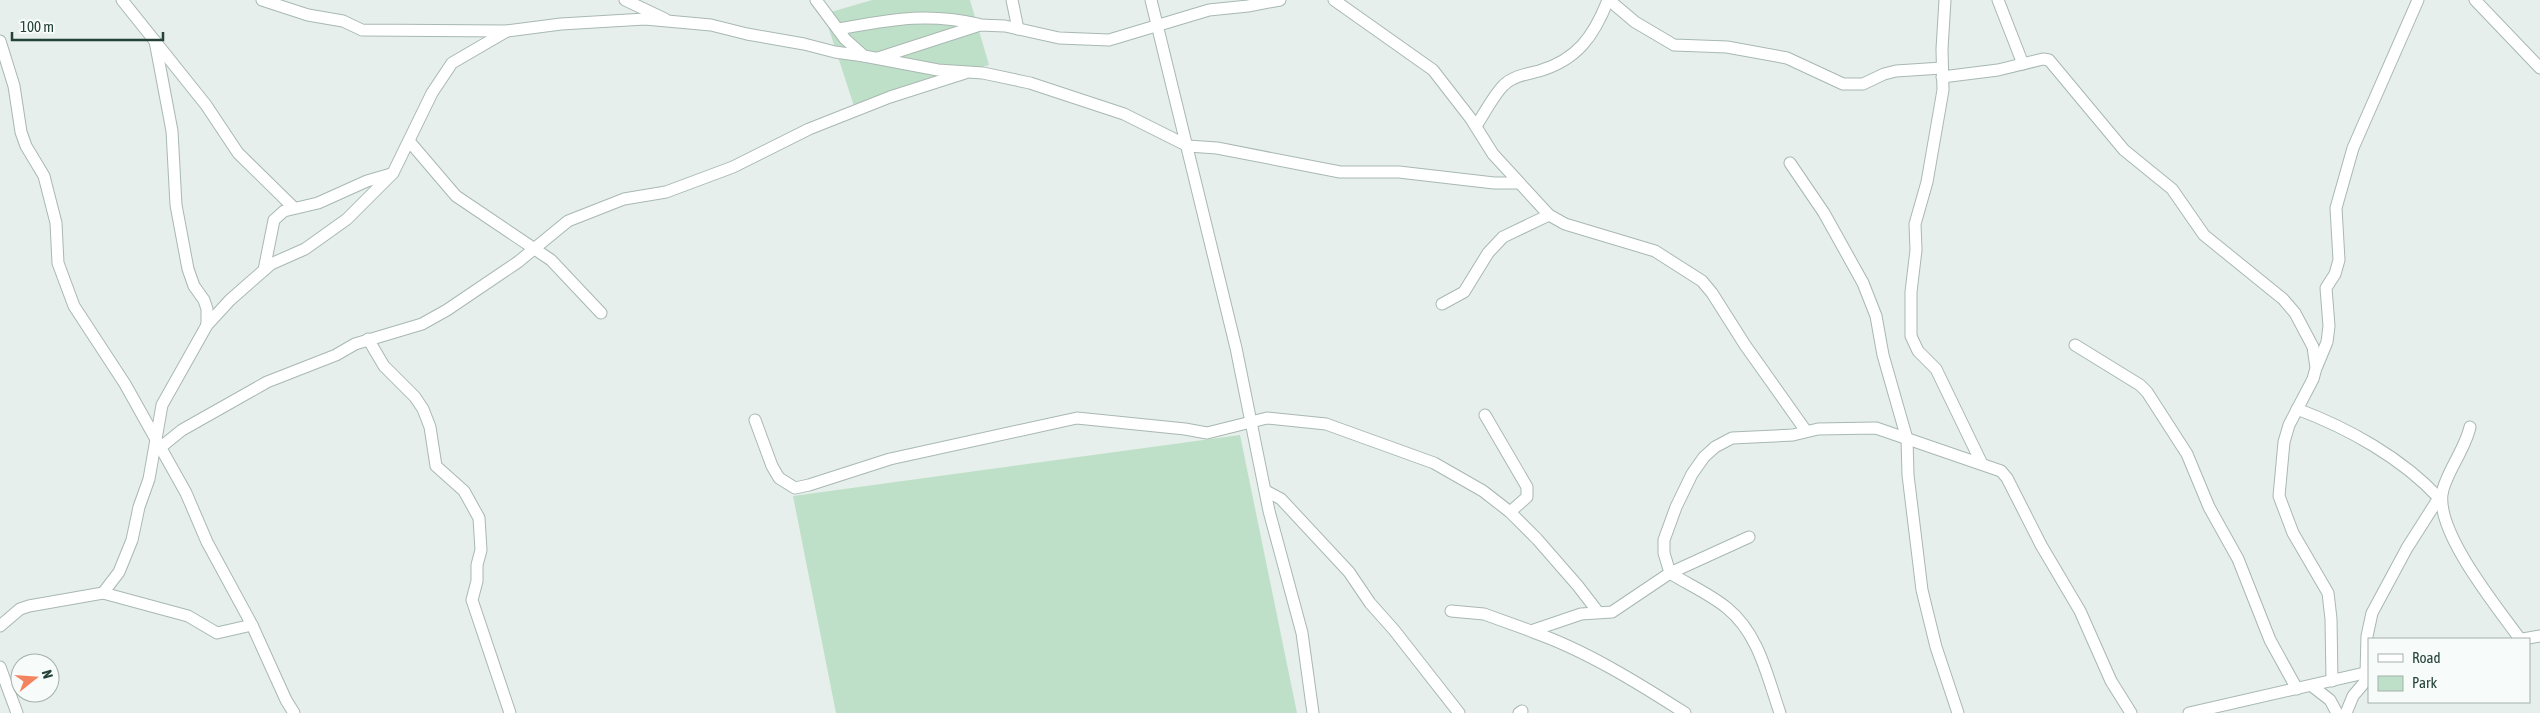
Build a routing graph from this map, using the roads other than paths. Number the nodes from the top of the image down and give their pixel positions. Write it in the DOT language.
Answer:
graph roads {
  1 [pos="122,0"];
  2 [pos="262,0"];
  3 [pos="624,0"];
  4 [pos="816,0"];
  5 [pos="1012,0"];
  6 [pos="1151,0"];
  7 [pos="1280,0"];
  8 [pos="1334,0"];
  9 [pos="1609,0"];
  10 [pos="1945,0"];
  11 [pos="1998,0"];
  12 [pos="2418,0"];
  13 [pos="2475,0"];
  14 [pos="1212,5"];
  15 [pos="674,22"];
  16 [pos="980,25"];
  17 [pos="1157,27"];
  18 [pos="838,29"];
  19 [pos="1018,29"];
  20 [pos="507,31"];
  21 [pos="0,41"];
  22 [pos="155,41"];
  23 [pos="864,56"];
  24 [pos="878,58"];
  25 [pos="2023,64"];
  26 [pos="2540,68"];
  27 [pos="965,72"];
  28 [pos="1942,72"];
  29 [pos="1476,126"];
  30 [pos="409,142"];
  31 [pos="1188,146"];
  32 [pos="1790,163"];
  33 [pos="393,173"];
  34 [pos="1517,182"];
  35 [pos="293,208"];
  36 [pos="1549,215"];
  37 [pos="532,248"];
  38 [pos="264,270"];
  39 [pos="1442,304"];
  40 [pos="601,313"];
  41 [pos="207,325"];
  42 [pos="368,340"];
  43 [pos="2075,345"];
  44 [pos="2316,368"];
  45 [pos="2297,409"];
  46 [pos="1485,415"];
  47 [pos="755,420"];
  48 [pos="1252,421"];
  49 [pos="2470,427"];
  50 [pos="1806,431"];
  51 [pos="1906,439"];
  52 [pos="158,442"];
  53 [pos="1982,464"];
  54 [pos="1266,491"];
  55 [pos="2440,495"];
  56 [pos="1510,512"];
  57 [pos="1749,536"];
  58 [pos="1670,573"];
  59 [pos="104,593"];
  60 [pos="1451,610"];
  61 [pos="1598,612"];
  62 [pos="252,625"];
  63 [pos="0,626"];
  64 [pos="1531,631"];
  65 [pos="2521,638"];
  66 [pos="0,667"];
  67 [pos="2368,674"];
  68 [pos="2332,681"];
  69 [pos="2312,686"];
  70 [pos="2297,689"];
  71 [pos="17,713"];
  72 [pos="294,713"];
  73 [pos="510,713"];
  74 [pos="1313,713"];
  75 [pos="1459,713"];
  76 [pos="1685,713"];
  77 [pos="1780,713"];
  78 [pos="1958,713"];
  79 [pos="2131,713"];
  80 [pos="2189,713"];
  81 [pos="2336,713"];
  82 [pos="2346,713"];
  1 -- 22 [label="street"];
  2 -- 20 [label="street"];
  3 -- 15 [label="street"];
  4 -- 18 [label="street"];
  5 -- 19 [label="street"];
  6 -- 17 [label="street"];
  7 -- 14 [label="street"];
  8 -- 29 [label="street"];
  9 -- 28 [label="street"];
  9 -- 29 [label="street"];
  10 -- 28 [label="street"];
  11 -- 25 [label="street"];
  12 -- 44 [label="street"];
  13 -- 26 [label="street"];
  14 -- 17 [label="street"];
  15 -- 20 [label="street"];
  15 -- 23 [label="street"];
  16 -- 18 [label="street"];
  16 -- 19 [label="street"];
  16 -- 24 [label="street"];
  17 -- 19 [label="street"];
  17 -- 31 [label="street"];
  18 -- 23 [label="street"];
  20 -- 30 [label="street"];
  21 -- 52 [label="street"];
  22 -- 35 [label="street"];
  22 -- 41 [label="street"];
  23 -- 24 [label="street"];
  24 -- 27 [label="street"];
  25 -- 28 [label="street"];
  25 -- 44 [label="street"];
  27 -- 31 [label="street"];
  27 -- 37 [label="street"];
  28 -- 53 [label="street"];
  29 -- 34 [label="street"];
  30 -- 33 [label="street"];
  30 -- 37 [label="street"];
  31 -- 34 [label="street"];
  31 -- 48 [label="street"];
  32 -- 51 [label="street"];
  33 -- 35 [label="street"];
  33 -- 38 [label="street"];
  34 -- 36 [label="street"];
  35 -- 38 [label="street"];
  36 -- 39 [label="street"];
  36 -- 50 [label="street"];
  37 -- 40 [label="street"];
  37 -- 42 [label="street"];
  38 -- 41 [label="street"];
  41 -- 52 [label="street"];
  42 -- 52 [label="street"];
  42 -- 73 [label="street"];
  43 -- 70 [label="street"];
  44 -- 45 [label="street"];
  45 -- 55 [label="street"];
  45 -- 68 [label="street"];
  46 -- 56 [label="street"];
  47 -- 48 [label="street"];
  48 -- 54 [label="street"];
  48 -- 56 [label="street"];
  49 -- 55 [label="street"];
  50 -- 51 [label="street"];
  50 -- 58 [label="street"];
  51 -- 53 [label="street"];
  51 -- 78 [label="street"];
  52 -- 59 [label="street"];
  52 -- 62 [label="street"];
  53 -- 79 [label="street"];
  54 -- 74 [label="street"];
  54 -- 75 [label="street"];
  55 -- 65 [label="street"];
  55 -- 67 [label="street"];
  56 -- 61 [label="street"];
  57 -- 58 [label="street"];
  58 -- 61 [label="street"];
  58 -- 77 [label="street"];
  59 -- 62 [label="street"];
  59 -- 63 [label="street"];
  60 -- 64 [label="street"];
  61 -- 64 [label="street"];
  62 -- 72 [label="street"];
  64 -- 76 [label="street"];
  66 -- 71 [label="street"];
  67 -- 68 [label="street"];
  67 -- 82 [label="street"];
  68 -- 69 [label="street"];
  69 -- 70 [label="street"];
  69 -- 81 [label="street"];
  70 -- 80 [label="street"];
}
